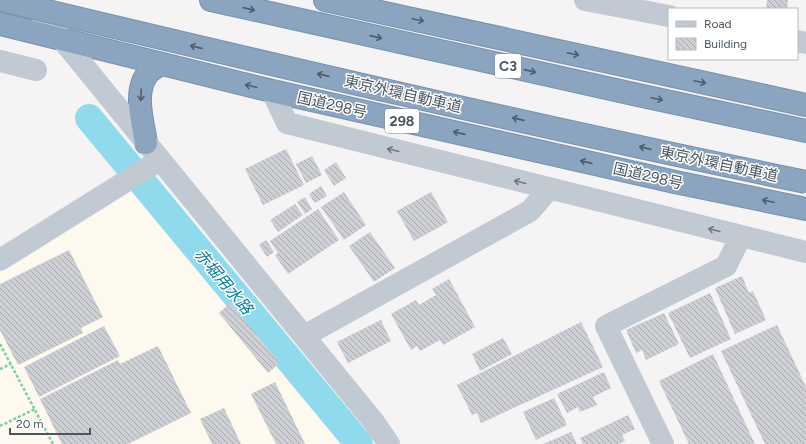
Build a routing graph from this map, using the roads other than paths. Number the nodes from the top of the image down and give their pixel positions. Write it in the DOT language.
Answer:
graph roads {
  1 [pos="1,0"];
  2 [pos="30,0"];
  3 [pos="211,0"];
  4 [pos="326,0"];
  5 [pos="585,0"];
  6 [pos="636,4"];
  7 [pos="668,16"];
  8 [pos="0,24"];
  9 [pos="62,40"];
  10 [pos="0,61"];
  11 [pos="161,64"];
  12 [pos="36,70"];
  13 [pos="272,91"];
  14 [pos="806,105"];
  15 [pos="806,130"];
  16 [pos="146,143"];
  17 [pos="160,160"];
  18 [pos="806,182"];
  19 [pos="549,189"];
  20 [pos="806,209"];
  21 [pos="741,236"];
  22 [pos="806,252"];
  23 [pos="0,260"];
  24 [pos="304,336"];
  25 [pos="389,444"];
  26 [pos="663,444"];
  18 -- 1 [label="highway, 東京外環自動車道, one-way, bridge"];
  2 -- 9 [label="street"];
  3 -- 15 [label="highway, C3, one-way"];
  4 -- 14 [label="highway, one-way"];
  5 -- 6 [label="street"];
  6 -- 7 [label="street"];
  8 -- 9 [label="highway, 国道298号 / 298"];
  9 -- 11 [label="highway, 国道298号 / 298"];
  9 -- 16 [label="street"];
  10 -- 12 [label="street"];
  13 -- 11 [label="highway, 国道298号 / 298, one-way"];
  11 -- 16 [label="highway, one-way"];
  19 -- 13 [label="street, one-way"];
  20 -- 13 [label="highway, 国道298号 / 298, one-way"];
  16 -- 17 [label="street"];
  17 -- 23 [label="street"];
  17 -- 24 [label="street"];
  21 -- 19 [label="street, one-way"];
  19 -- 24 [label="street"];
  21 -- 22 [label="street"];
  21 -- 26 [label="street"];
  24 -- 25 [label="street"];
}
